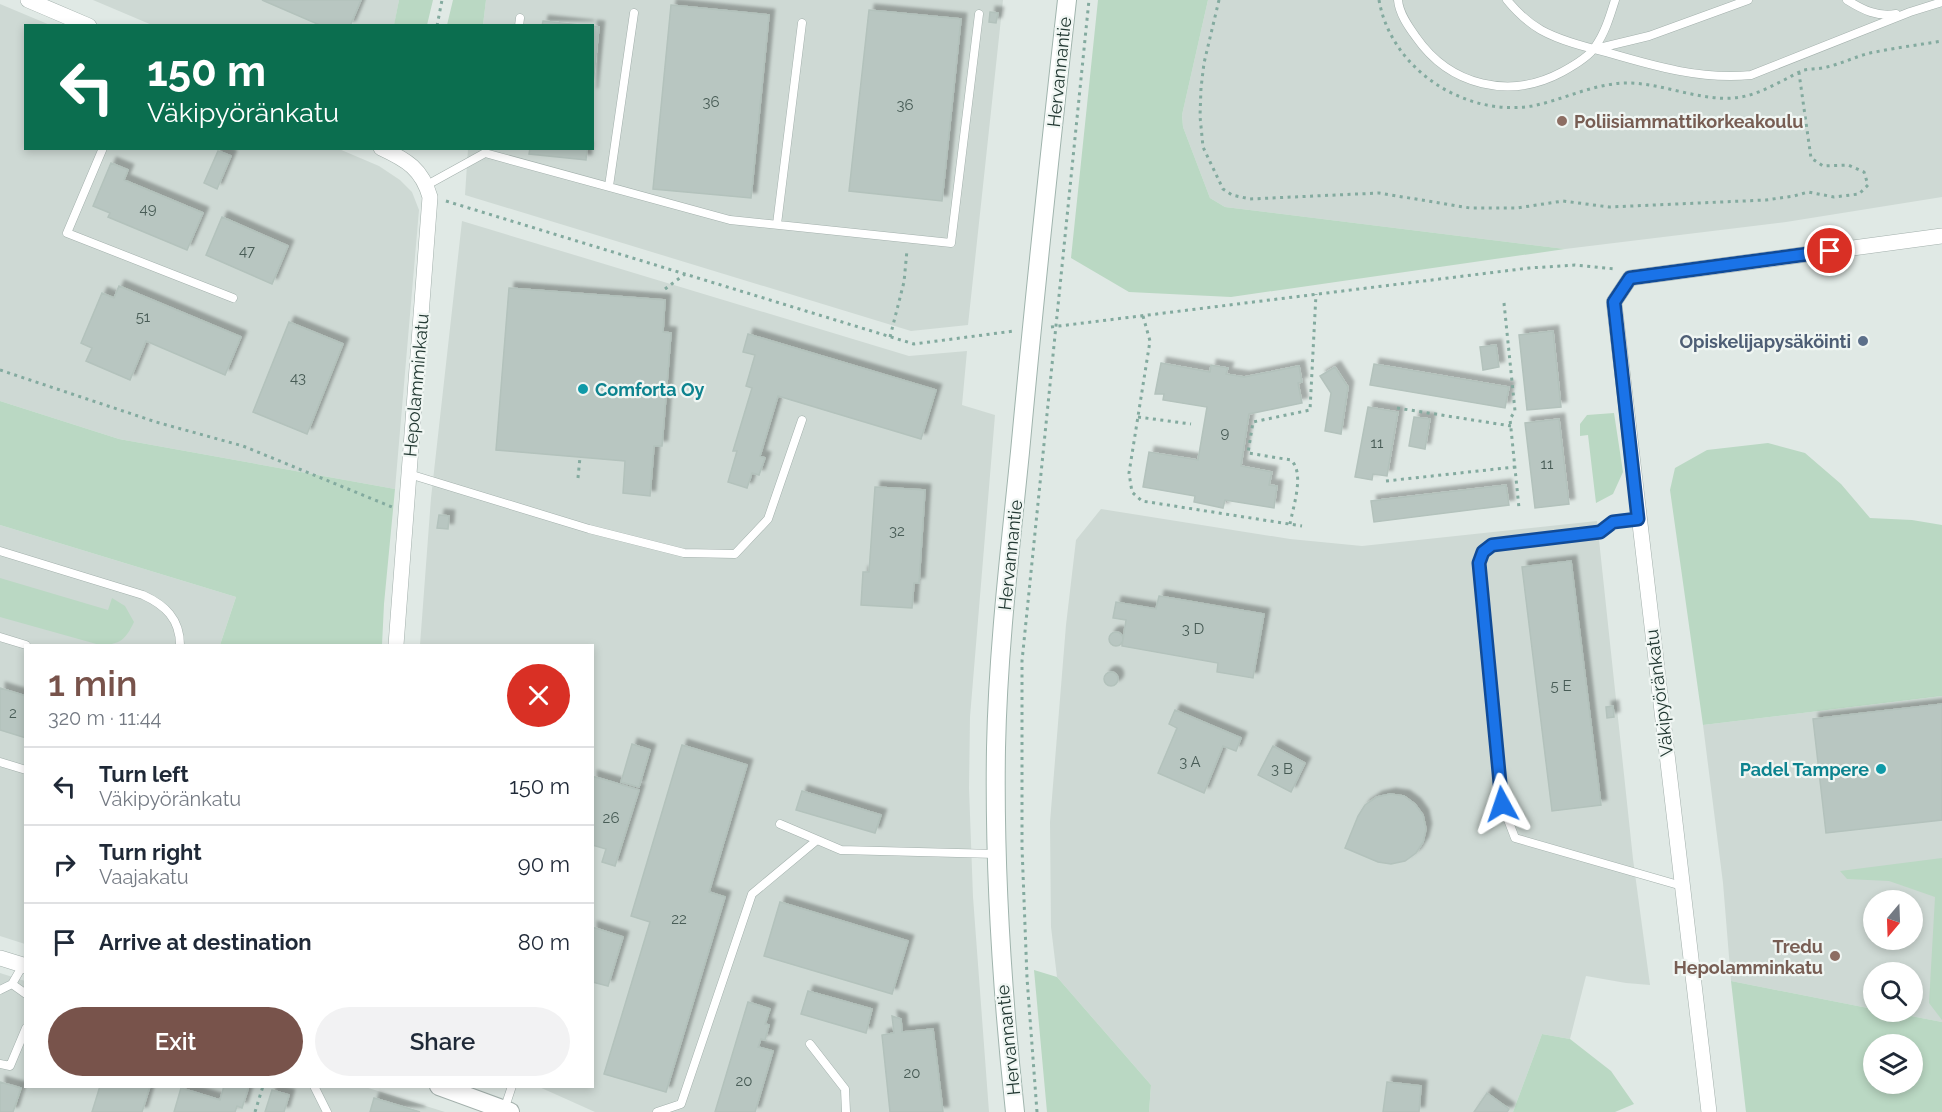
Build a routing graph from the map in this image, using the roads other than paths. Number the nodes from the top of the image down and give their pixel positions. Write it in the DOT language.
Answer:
graph roads {
  1 [pos="28,0"];
  2 [pos="1067,0"];
  3 [pos="1398,0"];
  4 [pos="1507,0"];
  5 [pos="1615,0"];
  6 [pos="1748,0"];
  7 [pos="1847,0"];
  8 [pos="1928,0"];
  9 [pos="1942,2"];
  10 [pos="1910,12"];
  11 [pos="634,13"];
  12 [pos="979,14"];
  13 [pos="802,23"];
  14 [pos="84,24"];
  15 [pos="1594,49"];
  16 [pos="102,150"];
  17 [pos="385,150"];
  18 [pos="497,152"];
  19 [pos="427,185"];
  20 [pos="609,186"];
  21 [pos="777,224"];
  22 [pos="1942,236"];
  23 [pos="233,298"];
  24 [pos="802,420"];
  25 [pos="409,474"];
  26 [pos="1638,519"];
  27 [pos="0,551"];
  28 [pos="0,637"];
  29 [pos="24,644"];
  30 [pos="180,644"];
  31 [pos="396,644"];
  32 [pos="0,762"];
  33 [pos="24,769"];
  34 [pos="780,824"];
  35 [pos="817,840"];
  36 [pos="996,854"];
  37 [pos="1682,886"];
  38 [pos="0,958"];
  39 [pos="24,966"];
  40 [pos="12,984"];
  41 [pos="0,990"];
  42 [pos="24,993"];
  43 [pos="24,1033"];
  44 [pos="810,1044"];
  45 [pos="0,1064"];
  46 [pos="315,1088"];
  47 [pos="444,1088"];
  48 [pos="512,1088"];
  49 [pos="507,1111"];
  50 [pos="327,1112"];
  51 [pos="657,1112"];
  52 [pos="846,1112"];
  53 [pos="1015,1112"];
  54 [pos="1709,1112"];
  1 -- 14 [label="street"];
  2 -- 36 [label="main road, Hervannantie"];
  3 -- 15 [label="lane"];
  4 -- 15 [label="lane"];
  5 -- 15 [label="lane"];
  6 -- 15 [label="lane"];
  7 -- 10 [label="lane"];
  8 -- 10 [label="lane"];
  9 -- 10 [label="lane"];
  10 -- 15 [label="lane"];
  11 -- 20 [label="lane"];
  12 -- 21 [label="lane"];
  13 -- 21 [label="lane"];
  16 -- 23 [label="lane"];
  17 -- 19 [label="street"];
  18 -- 19 [label="lane"];
  18 -- 20 [label="lane"];
  19 -- 25 [label="street, Hepolamminkatu"];
  20 -- 21 [label="lane"];
  22 -- 26 [label="street, Väkipyöränkatu"];
  24 -- 25 [label="lane"];
  25 -- 31 [label="street, Hepolamminkatu"];
  26 -- 37 [label="street, Väkipyöränkatu"];
  26 -- 37 [label="lane"];
  27 -- 30 [label="lane"];
  28 -- 29 [label="lane"];
  32 -- 33 [label="lane"];
  34 -- 35 [label="lane"];
  35 -- 36 [label="lane"];
  35 -- 51 [label="lane"];
  36 -- 53 [label="main road, Hervannantie"];
  37 -- 54 [label="street, Väkipyöränkatu"];
  38 -- 39 [label="street"];
  39 -- 40 [label="lane"];
  40 -- 41 [label="lane"];
  40 -- 42 [label="lane"];
  43 -- 45 [label="lane"];
  44 -- 52 [label="lane"];
  46 -- 50 [label="lane"];
  47 -- 49 [label="main road"];
  48 -- 49 [label="lane"];
}
